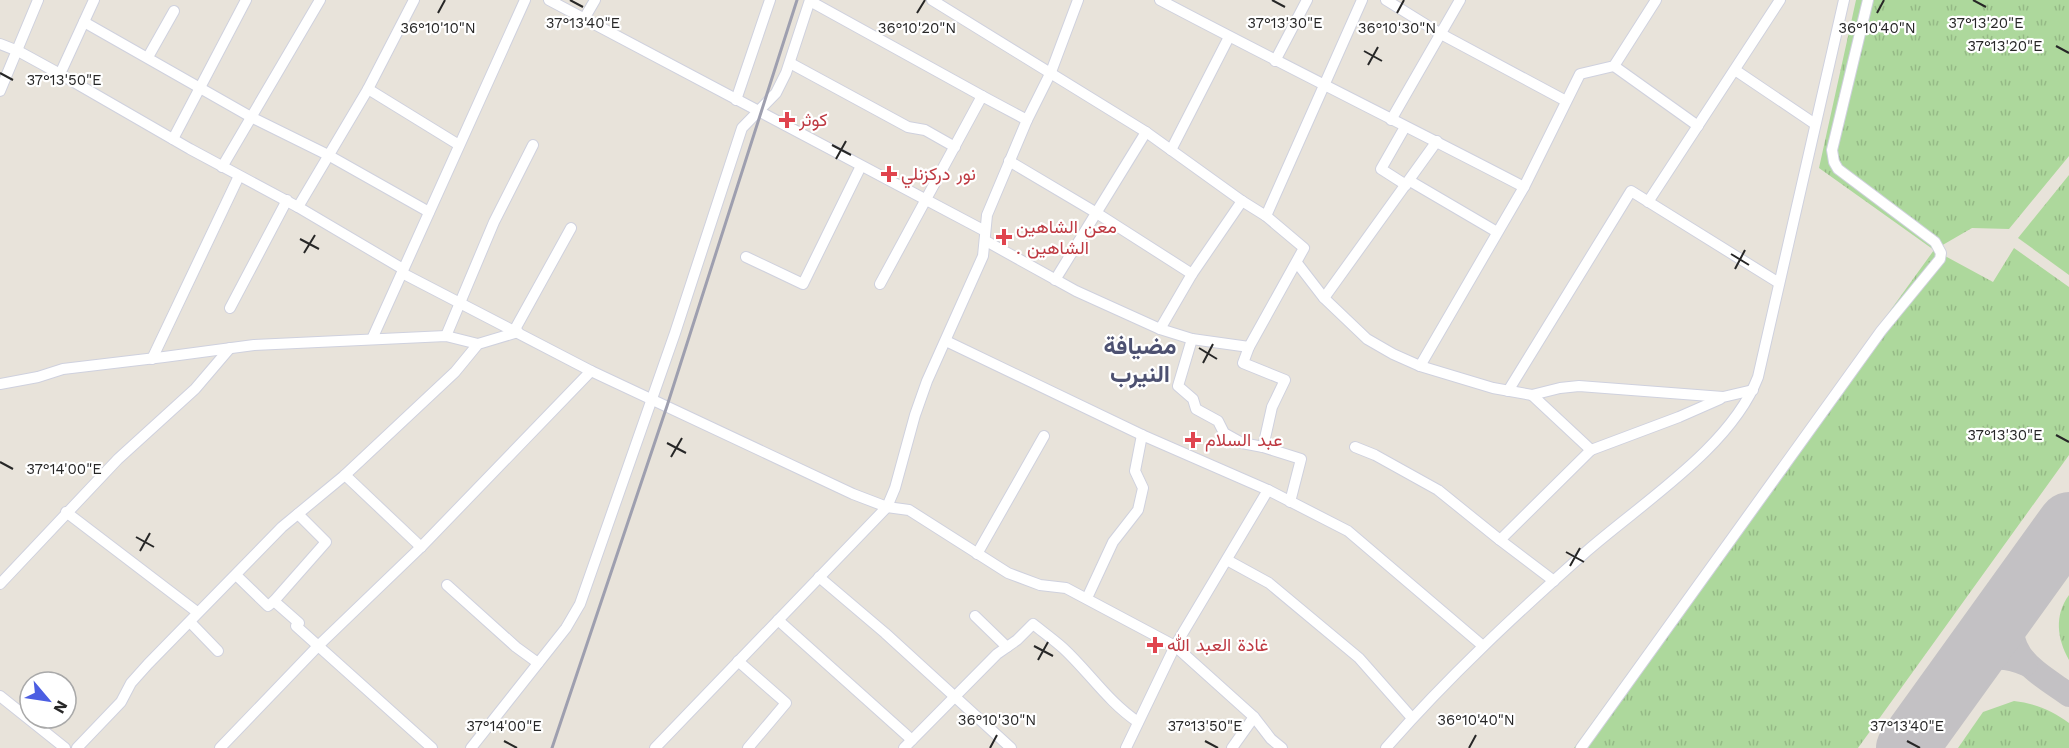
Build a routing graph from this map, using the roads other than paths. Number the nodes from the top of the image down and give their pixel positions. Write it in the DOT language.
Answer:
graph roads {
  1 [pos="38,0"];
  2 [pos="94,0"];
  3 [pos="246,0"];
  4 [pos="320,0"];
  5 [pos="414,0"];
  6 [pos="525,0"];
  7 [pos="549,0"];
  8 [pos="595,0"];
  9 [pos="770,0"];
  10 [pos="932,0"];
  11 [pos="1078,0"];
  12 [pos="1160,0"];
  13 [pos="1307,0"];
  14 [pos="1362,0"];
  15 [pos="1386,0"];
  16 [pos="1460,0"];
  17 [pos="1656,0"];
  18 [pos="1780,0"];
  19 [pos="1843,0"];
  20 [pos="1868,0"];
  21 [pos="810,1"];
  22 [pos="174,11"];
  23 [pos="584,19"];
  24 [pos="84,22"];
  25 [pos="1441,34"];
  26 [pos="1229,37"];
  27 [pos="0,45"];
  28 [pos="18,51"];
  29 [pos="148,57"];
  30 [pos="1275,61"];
  31 [pos="790,63"];
  32 [pos="1614,66"];
  33 [pos="1735,70"];
  34 [pos="1051,72"];
  35 [pos="60,74"];
  36 [pos="1324,85"];
  37 [pos="201,88"];
  38 [pos="368,89"];
  39 [pos="0,91"];
  40 [pos="982,96"];
  41 [pos="736,100"];
  42 [pos="1566,101"];
  43 [pos="759,113"];
  44 [pos="251,117"];
  45 [pos="1027,120"];
  46 [pos="1391,120"];
  47 [pos="1815,124"];
  48 [pos="1698,126"];
  49 [pos="1405,127"];
  50 [pos="1146,132"];
  51 [pos="173,139"];
  52 [pos="1437,141"];
  53 [pos="459,145"];
  54 [pos="532,145"];
  55 [pos="955,147"];
  56 [pos="1171,150"];
  57 [pos="328,155"];
  58 [pos="1009,161"];
  59 [pos="861,166"];
  60 [pos="222,167"];
  61 [pos="239,176"];
  62 [pos="1408,183"];
  63 [pos="1524,187"];
  64 [pos="287,200"];
  65 [pos="925,200"];
  66 [pos="1242,201"];
  67 [pos="1648,202"];
  68 [pos="298,207"];
  69 [pos="429,212"];
  70 [pos="1095,212"];
  71 [pos="1266,216"];
  72 [pos="571,228"];
  73 [pos="1497,232"];
  74 [pos="985,236"];
  75 [pos="746,257"];
  76 [pos="1297,263"];
  77 [pos="402,271"];
  78 [pos="1192,274"];
  79 [pos="1055,280"];
  80 [pos="1779,283"];
  81 [pos="880,284"];
  82 [pos="1324,298"];
  83 [pos="459,304"];
  84 [pos="230,308"];
  85 [pos="1160,329"];
  86 [pos="516,332"];
  87 [pos="446,336"];
  88 [pos="372,339"];
  89 [pos="1192,339"];
  90 [pos="946,341"];
  91 [pos="477,344"];
  92 [pos="1250,347"];
  93 [pos="230,348"];
  94 [pos="152,359"];
  95 [pos="1420,366"];
  96 [pos="591,371"];
  97 [pos="0,384"];
  98 [pos="1753,390"];
  99 [pos="1508,391"];
  100 [pos="1532,395"];
  101 [pos="1723,397"];
  102 [pos="652,399"];
  103 [pos="1142,435"];
  104 [pos="1044,436"];
  105 [pos="1263,447"];
  106 [pos="1355,447"];
  107 [pos="1591,450"];
  108 [pos="345,475"];
  109 [pos="1268,490"];
  110 [pos="1290,501"];
  111 [pos="887,507"];
  112 [pos="66,512"];
  113 [pos="298,514"];
  114 [pos="1500,540"];
  115 [pos="421,547"];
  116 [pos="977,554"];
  117 [pos="1227,560"];
  118 [pos="236,575"];
  119 [pos="819,577"];
  120 [pos="1554,581"];
  121 [pos="0,584"];
  122 [pos="447,585"];
  123 [pos="1087,598"];
  124 [pos="274,601"];
  125 [pos="975,616"];
  126 [pos="194,617"];
  127 [pos="777,620"];
  128 [pos="319,645"];
  129 [pos="1175,646"];
  130 [pos="1484,646"];
  131 [pos="1007,647"];
  132 [pos="218,651"];
  133 [pos="738,662"];
  134 [pos="538,663"];
  135 [pos="0,696"];
  136 [pos="955,696"];
  137 [pos="1254,717"];
  138 [pos="1412,718"];
  139 [pos="1138,722"];
  140 [pos="908,744"];
  141 [pos="83,746"];
  142 [pos="64,748"];
  143 [pos="220,748"];
  144 [pos="432,748"];
  145 [pos="471,748"];
  146 [pos="655,748"];
  147 [pos="748,748"];
  148 [pos="1011,748"];
  149 [pos="1126,748"];
  150 [pos="1233,748"];
  151 [pos="1282,748"];
  152 [pos="1386,748"];
  153 [pos="1581,748"];
  1 -- 28 [label="street"];
  2 -- 24 [label="street"];
  3 -- 37 [label="street"];
  4 -- 44 [label="street"];
  5 -- 38 [label="street"];
  6 -- 53 [label="street"];
  7 -- 23 [label="street"];
  8 -- 23 [label="street"];
  9 -- 41 [label="street"];
  10 -- 34 [label="street"];
  11 -- 34 [label="street"];
  12 -- 26 [label="street"];
  13 -- 30 [label="street"];
  14 -- 36 [label="street"];
  15 -- 25 [label="street"];
  16 -- 25 [label="street"];
  17 -- 32 [label="street"];
  18 -- 33 [label="street"];
  19 -- 47 [label="street"];
  20 -- 153 [label="street"];
  21 -- 31 [label="street"];
  21 -- 40 [label="street"];
  22 -- 29 [label="street"];
  23 -- 41 [label="street"];
  24 -- 29 [label="street"];
  24 -- 35 [label="street"];
  25 -- 42 [label="street"];
  25 -- 46 [label="street"];
  26 -- 30 [label="street"];
  26 -- 56 [label="street"];
  27 -- 28 [label="street"];
  28 -- 35 [label="street"];
  28 -- 39 [label="street"];
  29 -- 37 [label="street"];
  30 -- 36 [label="street"];
  31 -- 43 [label="street"];
  31 -- 55 [label="street"];
  32 -- 42 [label="street"];
  32 -- 48 [label="street"];
  33 -- 47 [label="street"];
  33 -- 48 [label="street"];
  34 -- 45 [label="street"];
  34 -- 50 [label="street"];
  35 -- 51 [label="street"];
  36 -- 46 [label="street"];
  36 -- 71 [label="street"];
  37 -- 44 [label="street"];
  37 -- 51 [label="street"];
  38 -- 53 [label="street"];
  38 -- 57 [label="street"];
  40 -- 45 [label="street"];
  40 -- 55 [label="street"];
  41 -- 43 [label="street"];
  42 -- 63 [label="street"];
  43 -- 59 [label="street"];
  43 -- 102 [label="street"];
  44 -- 57 [label="street"];
  44 -- 60 [label="street"];
  45 -- 58 [label="street"];
  46 -- 49 [label="street"];
  47 -- 80 [label="street"];
  48 -- 67 [label="street"];
  49 -- 52 [label="street"];
  49 -- 62 [label="street"];
  50 -- 56 [label="street"];
  50 -- 70 [label="street"];
  51 -- 60 [label="street"];
  52 -- 62 [label="street"];
  52 -- 63 [label="street"];
  53 -- 69 [label="street"];
  54 -- 83 [label="street"];
  55 -- 65 [label="street"];
  56 -- 66 [label="street"];
  57 -- 68 [label="street"];
  57 -- 69 [label="street"];
  58 -- 70 [label="street"];
  58 -- 74 [label="street"];
  59 -- 65 [label="street"];
  59 -- 75 [label="street"];
  60 -- 61 [label="street"];
  61 -- 64 [label="street"];
  61 -- 94 [label="street"];
  62 -- 73 [label="street"];
  62 -- 82 [label="street"];
  63 -- 73 [label="street"];
  64 -- 68 [label="street"];
  64 -- 84 [label="street"];
  65 -- 74 [label="street"];
  65 -- 81 [label="street"];
  66 -- 71 [label="street"];
  66 -- 78 [label="street"];
  67 -- 80 [label="street"];
  67 -- 99 [label="street"];
  68 -- 77 [label="street"];
  69 -- 77 [label="street"];
  70 -- 78 [label="street"];
  70 -- 79 [label="street"];
  71 -- 76 [label="street"];
  72 -- 86 [label="street"];
  73 -- 95 [label="street"];
  74 -- 79 [label="street"];
  74 -- 90 [label="street"];
  76 -- 82 [label="street"];
  76 -- 92 [label="street"];
  77 -- 83 [label="street"];
  77 -- 88 [label="street"];
  78 -- 85 [label="street"];
  79 -- 85 [label="street"];
  80 -- 98 [label="street"];
  82 -- 95 [label="street"];
  83 -- 86 [label="street"];
  83 -- 87 [label="street"];
  85 -- 89 [label="street"];
  86 -- 91 [label="street"];
  86 -- 96 [label="street"];
  87 -- 88 [label="street"];
  87 -- 91 [label="street"];
  88 -- 93 [label="street"];
  89 -- 92 [label="street"];
  89 -- 105 [label="street"];
  90 -- 103 [label="street"];
  90 -- 111 [label="street"];
  91 -- 108 [label="street"];
  92 -- 105 [label="street"];
  93 -- 94 [label="street"];
  93 -- 112 [label="street"];
  94 -- 97 [label="street"];
  95 -- 99 [label="street"];
  96 -- 102 [label="street"];
  96 -- 115 [label="street"];
  98 -- 101 [label="street"];
  98 -- 120 [label="street"];
  99 -- 100 [label="street"];
  100 -- 101 [label="street"];
  100 -- 107 [label="street"];
  101 -- 107 [label="street"];
  102 -- 111 [label="street"];
  102 -- 134 [label="street"];
  103 -- 109 [label="street"];
  103 -- 123 [label="street"];
  104 -- 116 [label="street"];
  105 -- 110 [label="street"];
  106 -- 114 [label="street"];
  107 -- 114 [label="street"];
  108 -- 113 [label="street"];
  108 -- 115 [label="street"];
  109 -- 110 [label="street"];
  109 -- 117 [label="street"];
  110 -- 130 [label="street"];
  111 -- 116 [label="street"];
  111 -- 119 [label="street"];
  112 -- 121 [label="street"];
  112 -- 126 [label="street"];
  113 -- 118 [label="street"];
  113 -- 124 [label="street"];
  114 -- 120 [label="street"];
  115 -- 128 [label="street"];
  116 -- 123 [label="street"];
  117 -- 129 [label="street"];
  117 -- 138 [label="street"];
  118 -- 124 [label="street"];
  118 -- 126 [label="street"];
  119 -- 127 [label="street"];
  119 -- 136 [label="street"];
  120 -- 130 [label="street"];
  122 -- 134 [label="street"];
  123 -- 129 [label="street"];
  124 -- 128 [label="street"];
  125 -- 131 [label="street"];
  126 -- 132 [label="street"];
  126 -- 141 [label="street"];
  127 -- 133 [label="street"];
  127 -- 140 [label="street"];
  128 -- 143 [label="street"];
  128 -- 144 [label="street"];
  129 -- 137 [label="street"];
  129 -- 139 [label="street"];
  130 -- 138 [label="street"];
  131 -- 136 [label="street"];
  131 -- 139 [label="street"];
  133 -- 146 [label="street"];
  133 -- 147 [label="street"];
  134 -- 145 [label="street"];
  135 -- 142 [label="street"];
  136 -- 140 [label="street"];
  136 -- 148 [label="street"];
  137 -- 150 [label="street"];
  137 -- 151 [label="street"];
  138 -- 152 [label="street"];
  139 -- 149 [label="street"];
}
